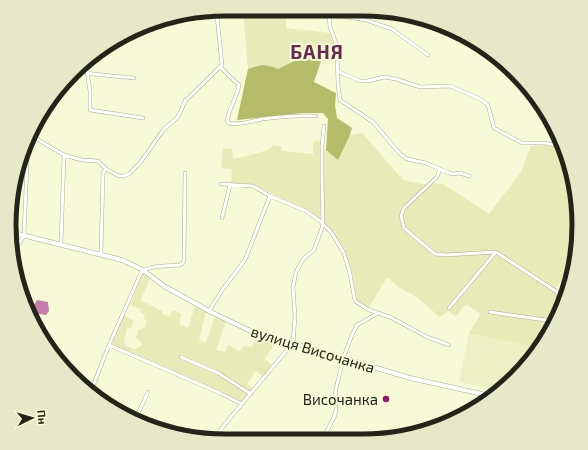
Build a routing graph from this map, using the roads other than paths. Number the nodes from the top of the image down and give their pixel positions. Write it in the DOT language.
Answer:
graph roads {
  1 [pos="217,16"];
  2 [pos="329,16"];
  3 [pos="341,16"];
  4 [pos="428,55"];
  5 [pos="220,67"];
  6 [pos="87,72"];
  7 [pos="337,72"];
  8 [pos="134,78"];
  9 [pos="316,116"];
  10 [pos="143,118"];
  11 [pos="324,126"];
  12 [pos="35,138"];
  13 [pos="556,145"];
  14 [pos="64,155"];
  15 [pos="27,157"];
  16 [pos="106,169"];
  17 [pos="440,169"];
  18 [pos="185,173"];
  19 [pos="469,176"];
  20 [pos="221,184"];
  21 [pos="230,185"];
  22 [pos="270,196"];
  23 [pos="222,218"];
  24 [pos="323,225"];
  25 [pos="16,233"];
  26 [pos="24,235"];
  27 [pos="62,244"];
  28 [pos="17,247"];
  29 [pos="496,252"];
  30 [pos="101,254"];
  31 [pos="143,270"];
  32 [pos="559,298"];
  33 [pos="449,308"];
  34 [pos="209,311"];
  35 [pos="490,312"];
  36 [pos="378,313"];
  37 [pos="548,320"];
  38 [pos="293,343"];
  39 [pos="109,345"];
  40 [pos="449,345"];
  41 [pos="181,357"];
  42 [pos="343,359"];
  43 [pos="93,387"];
  44 [pos="148,392"];
  45 [pos="250,394"];
  46 [pos="485,395"];
  47 [pos="242,404"];
  48 [pos="138,414"];
  49 [pos="218,434"];
  50 [pos="325,434"];
  1 -- 5 [label="street"];
  2 -- 7 [label="street"];
  3 -- 4 [label="street"];
  5 -- 9 [label="street"];
  5 -- 16 [label="street"];
  6 -- 8 [label="street"];
  6 -- 10 [label="street"];
  7 -- 13 [label="street"];
  7 -- 17 [label="street"];
  11 -- 24 [label="street"];
  12 -- 14 [label="street"];
  14 -- 16 [label="street"];
  14 -- 27 [label="street"];
  15 -- 26 [label="street"];
  16 -- 30 [label="street"];
  17 -- 19 [label="street"];
  17 -- 29 [label="street"];
  18 -- 31 [label="street"];
  20 -- 21 [label="street"];
  21 -- 22 [label="street"];
  21 -- 23 [label="street"];
  22 -- 24 [label="street"];
  22 -- 34 [label="street"];
  24 -- 36 [label="street"];
  24 -- 38 [label="street"];
  25 -- 26 [label="street, вулиця Височанка"];
  26 -- 27 [label="street, вулиця Височанка"];
  26 -- 28 [label="street"];
  27 -- 30 [label="street, вулиця Височанка"];
  29 -- 32 [label="street"];
  29 -- 33 [label="street"];
  30 -- 31 [label="street, вулиця Височанка"];
  31 -- 34 [label="street, вулиця Височанка"];
  31 -- 39 [label="street"];
  34 -- 38 [label="street, вулиця Височанка"];
  35 -- 37 [label="street"];
  36 -- 40 [label="street"];
  36 -- 42 [label="street"];
  38 -- 42 [label="street, вулиця Височанка"];
  38 -- 45 [label="street"];
  39 -- 43 [label="street"];
  39 -- 47 [label="street"];
  41 -- 45 [label="street"];
  42 -- 46 [label="street, вулиця Височанка"];
  42 -- 50 [label="street"];
  44 -- 48 [label="street"];
  45 -- 47 [label="street"];
  47 -- 49 [label="street"];
}
